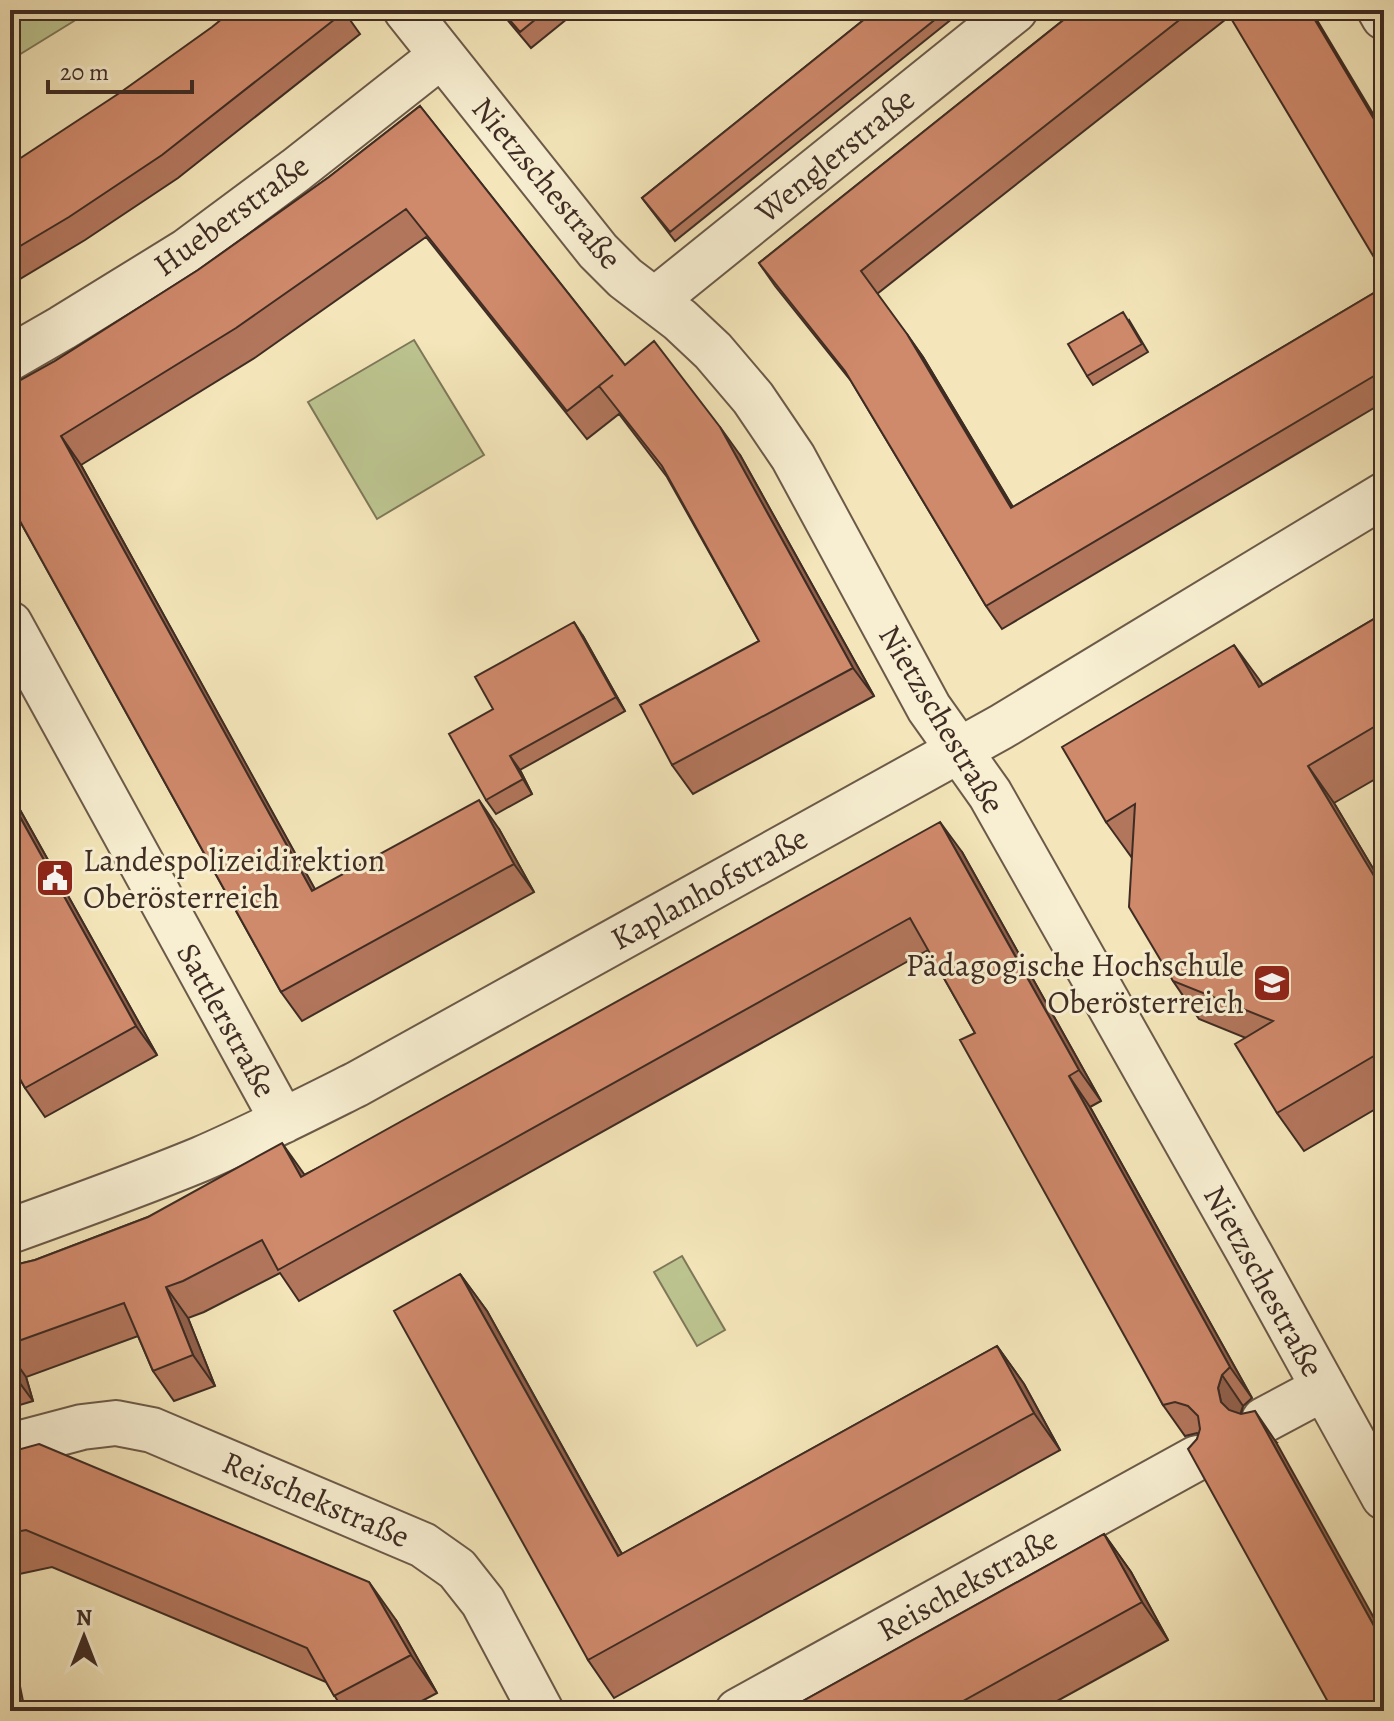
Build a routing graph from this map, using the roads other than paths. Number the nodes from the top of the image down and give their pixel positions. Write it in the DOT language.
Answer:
graph roads {
  1 [pos="406,10"];
  2 [pos="1015,10"];
  3 [pos="1380,10"];
  4 [pos="1384,17"];
  5 [pos="442,55"];
  6 [pos="655,300"];
  7 [pos="10,358"];
  8 [pos="1384,495"];
  9 [pos="10,624"];
  10 [pos="958,750"];
  11 [pos="283,1121"];
  12 [pos="10,1231"];
  13 [pos="1324,1388"];
  14 [pos="1264,1420"];
  15 [pos="10,1446"];
  16 [pos="1197,1458"];
  17 [pos="1384,1497"];
  18 [pos="541,1711"];
  19 [pos="738,1711"];
  1 -- 5 [label="street, Nietzschestraße"];
  2 -- 6 [label="street, Wenglerstraße"];
  3 -- 4 [label="street"];
  5 -- 6 [label="street, Nietzschestraße"];
  5 -- 7 [label="street, Hueberstraße"];
  6 -- 10 [label="street, Nietzschestraße"];
  8 -- 10 [label="street, Kaplanhofstraße"];
  9 -- 11 [label="street, Sattlerstraße"];
  10 -- 11 [label="street, Kaplanhofstraße"];
  10 -- 13 [label="street, Nietzschestraße"];
  11 -- 12 [label="street, Kaplanhofstraße"];
  13 -- 14 [label="street"];
  13 -- 17 [label="street, Nietzschestraße"];
  15 -- 18 [label="street, Reischekstraße"];
  16 -- 19 [label="street, Reischekstraße"];
}
